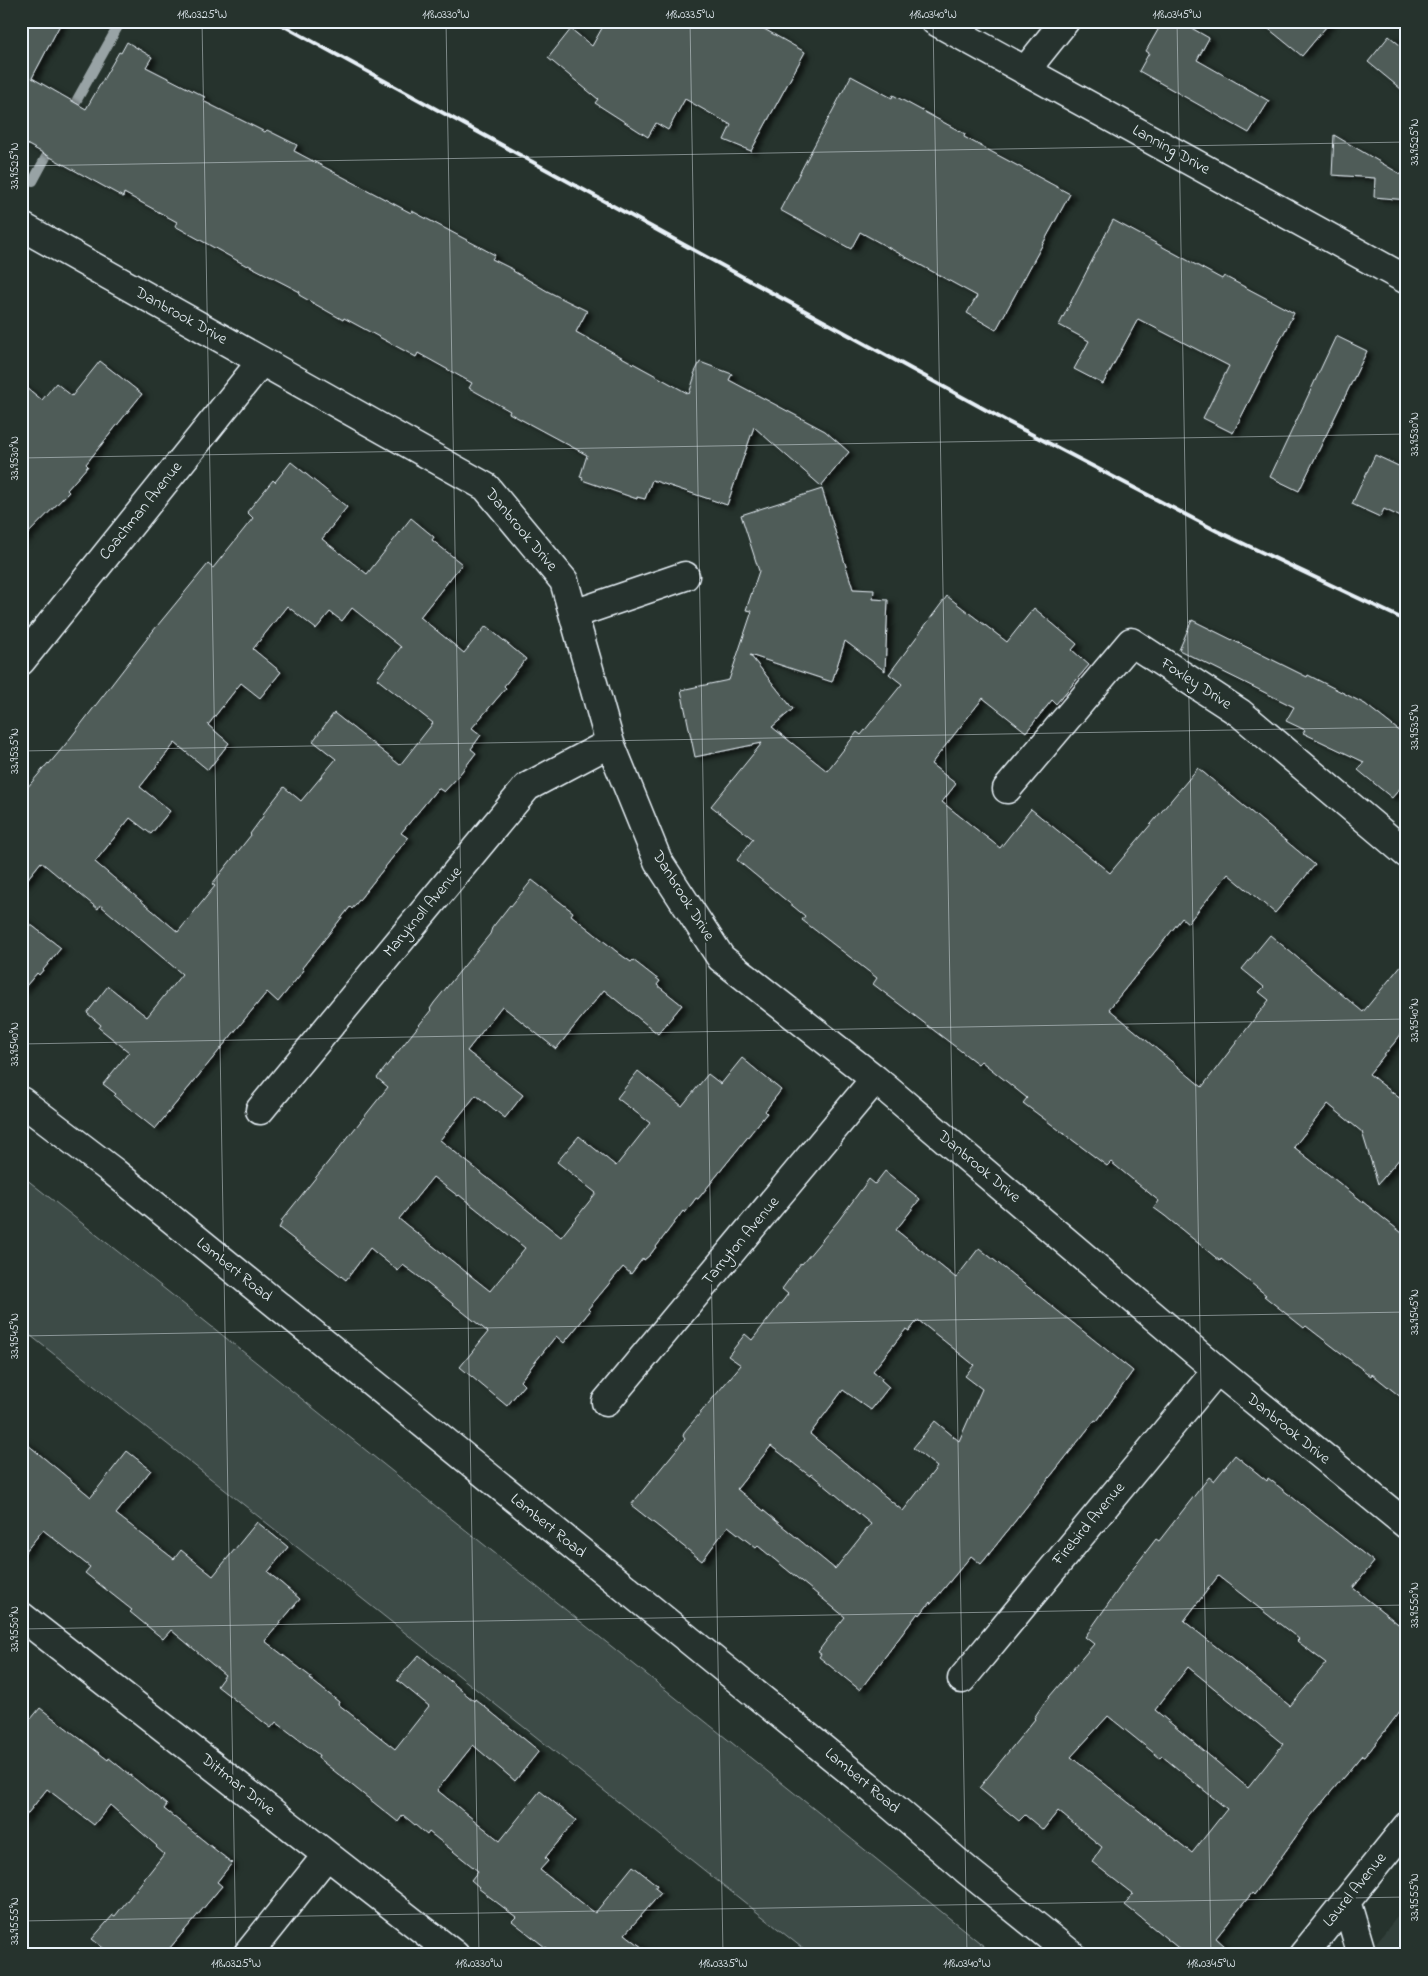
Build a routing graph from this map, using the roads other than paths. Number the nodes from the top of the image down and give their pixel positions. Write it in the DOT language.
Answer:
graph roads {
  1 [pos="935,21"];
  2 [pos="1065,21"];
  3 [pos="1025,70"];
  4 [pos="21,226"];
  5 [pos="1407,280"];
  6 [pos="262,362"];
  7 [pos="685,576"];
  8 [pos="574,614"];
  9 [pos="21,661"];
  10 [pos="610,742"];
  11 [pos="1007,790"];
  12 [pos="1407,854"];
  13 [pos="875,1079"];
  14 [pos="21,1101"];
  15 [pos="260,1110"];
  16 [pos="1217,1370"];
  17 [pos="606,1402"];
  18 [pos="1407,1525"];
  19 [pos="21,1616"];
  20 [pos="962,1679"];
  21 [pos="1407,1826"];
  22 [pos="328,1855"];
  23 [pos="1346,1901"];
  24 [pos="247,1955"];
  25 [pos="455,1955"];
  26 [pos="1072,1955"];
  27 [pos="1302,1955"];
  28 [pos="1362,1955"];
  1 -- 3 [label="street, Lanning Drive"];
  2 -- 3 [label="street"];
  3 -- 5 [label="street, Lanning Drive"];
  4 -- 6 [label="street, Danbrook Drive"];
  6 -- 8 [label="street, Danbrook Drive"];
  6 -- 9 [label="street, Coachman Avenue"];
  7 -- 8 [label="street"];
  8 -- 10 [label="street, Danbrook Drive"];
  10 -- 13 [label="street, Danbrook Drive"];
  10 -- 15 [label="street, Maryknoll Avenue"];
  11 -- 12 [label="street, Foxley Drive"];
  13 -- 16 [label="street, Danbrook Drive"];
  13 -- 17 [label="street, Tarryton Avenue"];
  14 -- 26 [label="street, Lambert Road"];
  16 -- 18 [label="street, Danbrook Drive"];
  16 -- 20 [label="street, Firebird Avenue"];
  19 -- 22 [label="street, Dittmar Drive"];
  21 -- 23 [label="street, Laurel Avenue"];
  22 -- 24 [label="street"];
  22 -- 25 [label="street, Dittmar Drive"];
  23 -- 27 [label="street, Laurel Avenue"];
  23 -- 28 [label="street"];
}
